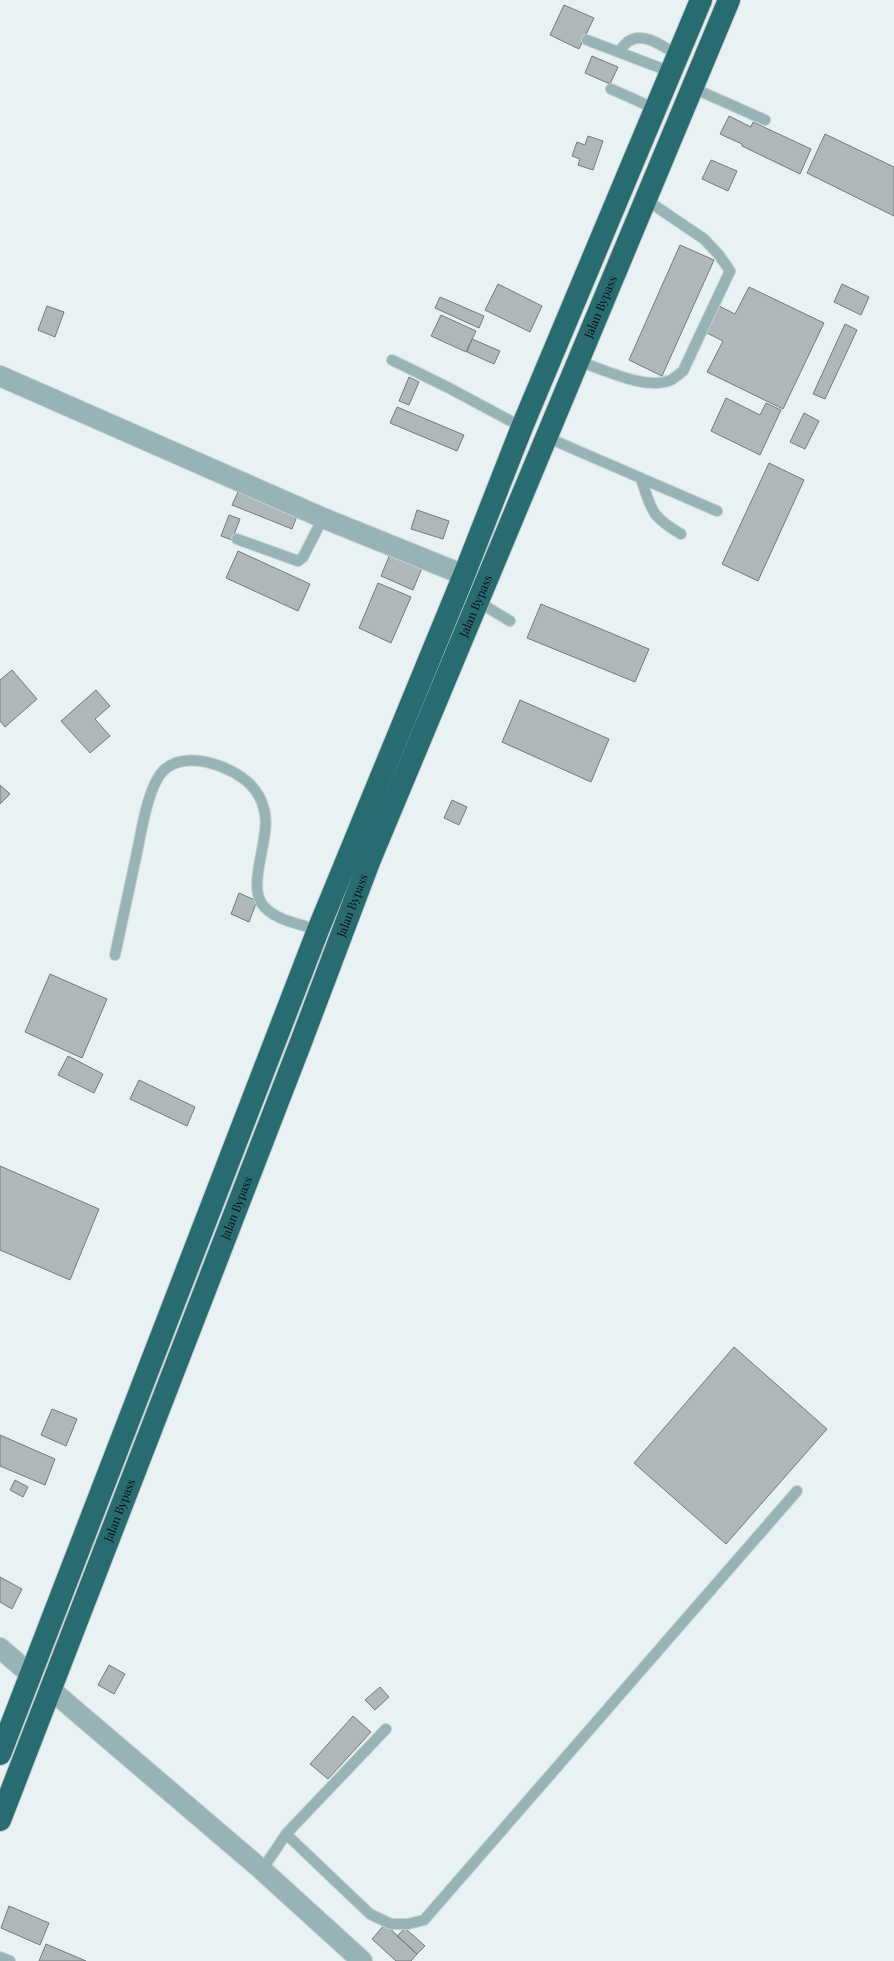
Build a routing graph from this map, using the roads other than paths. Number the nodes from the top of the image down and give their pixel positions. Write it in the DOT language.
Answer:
graph roads {
  1 [pos="701,0"];
  2 [pos="729,0"];
  3 [pos="587,40"];
  4 [pos="618,52"];
  5 [pos="674,64"];
  6 [pos="693,88"];
  7 [pos="611,89"];
  8 [pos="656,109"];
  9 [pos="765,120"];
  10 [pos="644,199"];
  11 [pos="573,307"];
  12 [pos="596,317"];
  13 [pos="392,360"];
  14 [pos="578,361"];
  15 [pos="0,376"];
  16 [pos="522,427"];
  17 [pos="546,437"];
  18 [pos="641,479"];
  19 [pos="717,511"];
  20 [pos="324,518"];
  21 [pos="681,534"];
  22 [pos="237,539"];
  23 [pos="464,575"];
  24 [pos="477,601"];
  25 [pos="510,621"];
  26 [pos="318,930"];
  27 [pos="115,955"];
  28 [pos="797,1491"];
  29 [pos="0,1648"];
  30 [pos="31,1675"];
  31 [pos="50,1689"];
  32 [pos="386,1729"];
  33 [pos="0,1754"];
  34 [pos="0,1820"];
  35 [pos="286,1834"];
  36 [pos="262,1870"];
  37 [pos="0,1957"];
  38 [pos="10,1961"];
  39 [pos="362,1961"];
  1 -- 5 [label="highway, Jalan Bypass"];
  2 -- 6 [label="highway, Jalan Bypass"];
  3 -- 4 [label="lane"];
  4 -- 5 [label="lane"];
  4 -- 5 [label="lane"];
  5 -- 8 [label="highway, Jalan Bypass"];
  6 -- 9 [label="lane"];
  6 -- 10 [label="highway, Jalan Bypass"];
  7 -- 8 [label="lane"];
  8 -- 11 [label="highway, Jalan Bypass"];
  10 -- 12 [label="highway, Jalan Bypass"];
  10 -- 14 [label="lane"];
  11 -- 12 [label="highway"];
  11 -- 16 [label="highway, Jalan Bypass"];
  12 -- 14 [label="highway, Jalan Bypass"];
  13 -- 16 [label="lane"];
  14 -- 17 [label="highway, Jalan Bypass"];
  15 -- 20 [label="street"];
  16 -- 23 [label="highway, Jalan Bypass"];
  17 -- 18 [label="lane"];
  17 -- 24 [label="highway, Jalan Bypass"];
  18 -- 19 [label="lane"];
  18 -- 21 [label="lane"];
  20 -- 22 [label="lane"];
  20 -- 23 [label="street"];
  23 -- 26 [label="highway, Jalan Bypass"];
  24 -- 25 [label="lane"];
  24 -- 31 [label="highway, Jalan Bypass"];
  26 -- 27 [label="lane"];
  26 -- 30 [label="highway, Jalan Bypass"];
  28 -- 35 [label="lane"];
  29 -- 30 [label="street"];
  30 -- 33 [label="highway, Jalan Bypass"];
  31 -- 34 [label="highway, Jalan Bypass"];
  31 -- 36 [label="street"];
  32 -- 35 [label="lane"];
  35 -- 36 [label="lane"];
  36 -- 39 [label="street"];
  37 -- 38 [label="lane"];
}
